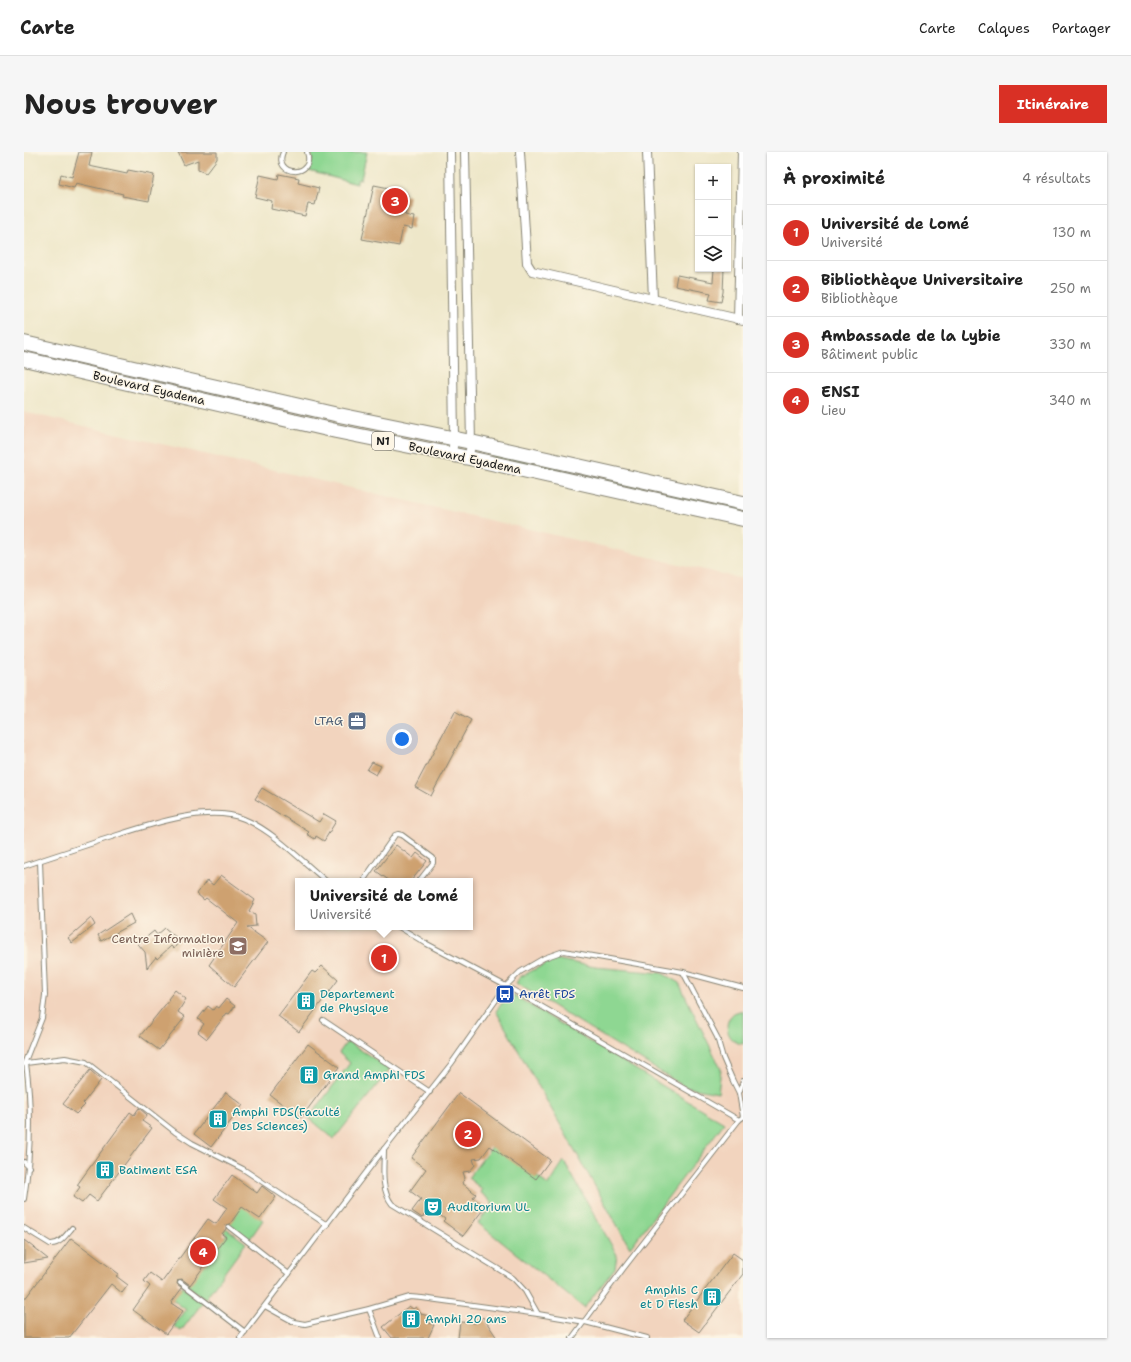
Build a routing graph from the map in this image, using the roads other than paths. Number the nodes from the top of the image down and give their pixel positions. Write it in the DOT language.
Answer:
graph roads {
  1 [pos="283,152"];
  2 [pos="308,152"];
  3 [pos="450,152"];
  4 [pos="465,152"];
  5 [pos="520,152"];
  6 [pos="647,152"];
  7 [pos="742,152"];
  8 [pos="653,299"];
  9 [pos="741,319"];
  10 [pos="24,343"];
  11 [pos="24,359"];
  12 [pos="454,438"];
  13 [pos="471,442"];
  14 [pos="452,455"];
  15 [pos="469,458"];
  16 [pos="743,504"];
  17 [pos="743,519"];
  18 [pos="40,861"];
  19 [pos="24,866"];
  20 [pos="322,878"];
  21 [pos="365,878"];
  22 [pos="421,878"];
  23 [pos="404,930"];
  24 [pos="683,972"];
  25 [pos="506,986"];
  26 [pos="743,988"];
  27 [pos="323,1020"];
  28 [pos="25,1064"];
  29 [pos="743,1080"];
  30 [pos="430,1092"];
  31 [pos="739,1093"];
  32 [pos="743,1117"];
  33 [pos="739,1120"];
  34 [pos="384,1149"];
  35 [pos="24,1162"];
  36 [pos="29,1167"];
  37 [pos="24,1198"];
  38 [pos="327,1224"];
  39 [pos="229,1227"];
  40 [pos="24,1228"];
  41 [pos="72,1228"];
  42 [pos="289,1274"];
  43 [pos="180,1282"];
  44 [pos="265,1306"];
  45 [pos="369,1309"];
  46 [pos="538,1314"];
  47 [pos="585,1322"];
  48 [pos="245,1332"];
  49 [pos="240,1338"];
  50 [pos="380,1338"];
  51 [pos="572,1338"];
  52 [pos="647,1338"];
  1 -- 2 [label="lane"];
  3 -- 12 [label="street"];
  4 -- 13 [label="street"];
  5 -- 8 [label="street"];
  6 -- 8 [label="street"];
  7 -- 9 [label="street"];
  8 -- 9 [label="street"];
  10 -- 12 [label="highway, Boulevard Eyadema / N1"];
  11 -- 14 [label="highway, Boulevard Eyadema / N1"];
  12 -- 13 [label="highway, Boulevard Eyadema / N1"];
  12 -- 14 [label="street"];
  13 -- 15 [label="street"];
  13 -- 16 [label="highway, N1"];
  14 -- 15 [label="highway, Boulevard Eyadema / N1"];
  15 -- 17 [label="highway, Boulevard Eyadema / N1"];
  18 -- 19 [label="lane"];
  18 -- 20 [label="lane"];
  18 -- 28 [label="lane"];
  21 -- 22 [label="lane"];
  23 -- 25 [label="lane"];
  24 -- 25 [label="lane"];
  24 -- 26 [label="lane"];
  24 -- 31 [label="lane"];
  25 -- 30 [label="lane"];
  25 -- 33 [label="lane"];
  27 -- 30 [label="lane"];
  28 -- 36 [label="lane"];
  28 -- 38 [label="lane"];
  29 -- 31 [label="lane"];
  30 -- 34 [label="lane"];
  31 -- 32 [label="lane"];
  32 -- 33 [label="lane"];
  33 -- 47 [label="lane"];
  34 -- 38 [label="lane"];
  34 -- 46 [label="lane"];
  35 -- 36 [label="lane"];
  36 -- 37 [label="lane"];
  38 -- 42 [label="lane"];
  39 -- 42 [label="lane"];
  40 -- 41 [label="lane"];
  42 -- 44 [label="lane"];
  43 -- 48 [label="lane"];
  44 -- 45 [label="lane"];
  44 -- 48 [label="lane"];
  45 -- 46 [label="lane"];
  45 -- 50 [label="lane"];
  46 -- 47 [label="lane"];
  47 -- 51 [label="lane"];
  47 -- 52 [label="lane"];
  48 -- 49 [label="lane"];
}
